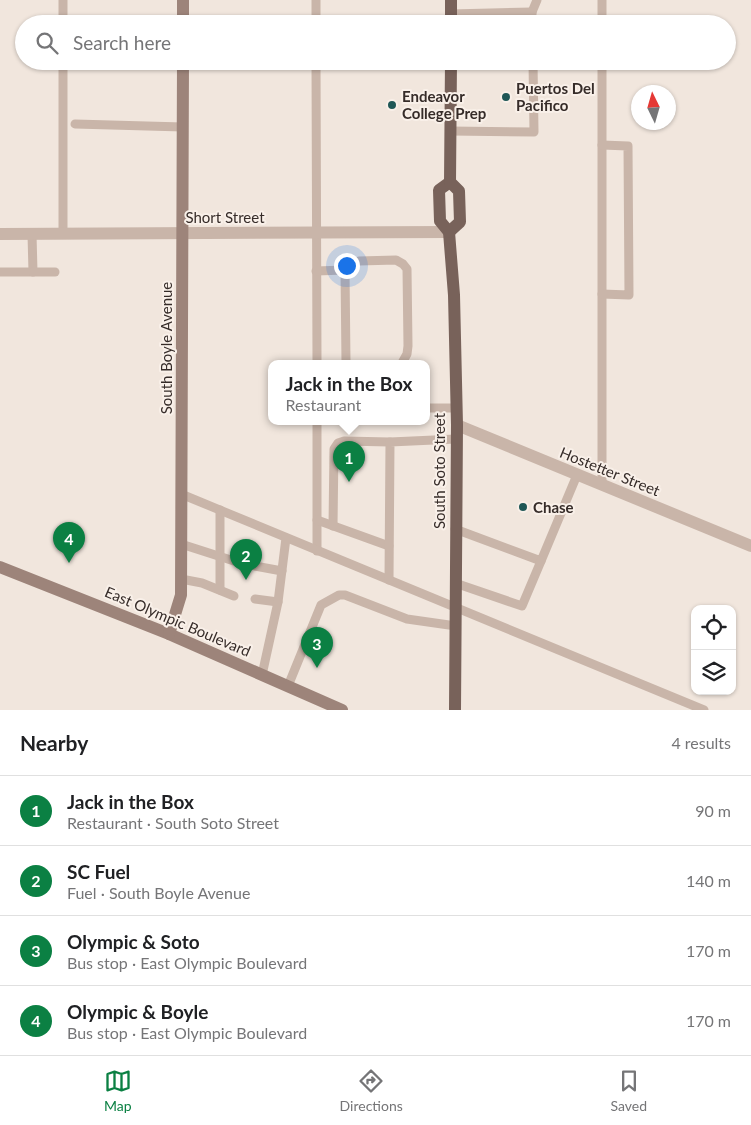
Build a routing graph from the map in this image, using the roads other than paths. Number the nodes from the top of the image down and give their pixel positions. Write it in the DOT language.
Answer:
graph roads {
  1 [pos="63,0"];
  2 [pos="183,0"];
  3 [pos="316,0"];
  4 [pos="451,0"];
  5 [pos="537,0"];
  6 [pos="602,0"];
  7 [pos="532,12"];
  8 [pos="63,15"];
  9 [pos="183,15"];
  10 [pos="316,15"];
  11 [pos="451,15"];
  12 [pos="497,15"];
  13 [pos="602,15"];
  14 [pos="63,70"];
  15 [pos="183,70"];
  16 [pos="316,70"];
  17 [pos="451,70"];
  18 [pos="533,70"];
  19 [pos="602,70"];
  20 [pos="74,124"];
  21 [pos="183,127"];
  22 [pos="450,131"];
  23 [pos="602,145"];
  24 [pos="450,182"];
  25 [pos="449,232"];
  26 [pos="316,233"];
  27 [pos="0,234"];
  28 [pos="32,234"];
  29 [pos="63,234"];
  30 [pos="183,234"];
  31 [pos="345,270"];
  32 [pos="316,271"];
  33 [pos="0,272"];
  34 [pos="33,272"];
  35 [pos="55,272"];
  36 [pos="602,294"];
  37 [pos="317,360"];
  38 [pos="346,360"];
  39 [pos="404,360"];
  40 [pos="430,408"];
  41 [pos="456,408"];
  42 [pos="317,425"];
  43 [pos="456,425"];
  44 [pos="456,440"];
  45 [pos="390,442"];
  46 [pos="577,475"];
  47 [pos="602,485"];
  48 [pos="181,494"];
  49 [pos="220,510"];
  50 [pos="317,520"];
  51 [pos="333,526"];
  52 [pos="455,529"];
  53 [pos="286,538"];
  54 [pos="181,544"];
  55 [pos="389,546"];
  56 [pos="751,546"];
  57 [pos="317,551"];
  58 [pos="220,556"];
  59 [pos="234,561"];
  60 [pos="541,561"];
  61 [pos="255,566"];
  62 [pos="0,567"];
  63 [pos="282,571"];
  64 [pos="181,579"];
  65 [pos="389,580"];
  66 [pos="455,583"];
  67 [pos="220,590"];
  68 [pos="234,596"];
  69 [pos="255,599"];
  70 [pos="278,602"];
  71 [pos="456,608"];
  72 [pos="456,626"];
  73 [pos="169,634"];
  74 [pos="262,675"];
  75 [pos="288,686"];
  76 [pos="342,710"];
  77 [pos="455,710"];
  78 [pos="704,710"];
  1 -- 8 [label="lane"];
  2 -- 9 [label="main road"];
  3 -- 10 [label="lane"];
  4 -- 11 [label="main road"];
  5 -- 7 [label="lane"];
  6 -- 13 [label="lane"];
  7 -- 12 [label="lane"];
  14 -- 29 [label="lane"];
  15 -- 21 [label="main road, South Boyle Avenue"];
  16 -- 26 [label="lane"];
  17 -- 22 [label="main road, South Soto Street"];
  18 -- 22 [label="lane"];
  19 -- 23 [label="lane"];
  20 -- 21 [label="lane"];
  21 -- 30 [label="main road, South Boyle Avenue"];
  22 -- 24 [label="main road, South Soto Street"];
  23 -- 36 [label="lane"];
  23 -- 36 [label="lane"];
  24 -- 25 [label="main road, South Soto Street"];
  24 -- 25 [label="main road, South Soto Street"];
  25 -- 26 [label="street, Short Street"];
  25 -- 41 [label="main road, South Soto Street"];
  26 -- 30 [label="street, Short Street"];
  26 -- 32 [label="lane"];
  27 -- 28 [label="street, Short Street"];
  28 -- 29 [label="street, Short Street"];
  28 -- 34 [label="lane"];
  29 -- 30 [label="street, Short Street"];
  30 -- 48 [label="main road, South Boyle Avenue"];
  31 -- 32 [label="lane"];
  31 -- 38 [label="lane"];
  31 -- 39 [label="lane"];
  32 -- 37 [label="lane"];
  33 -- 34 [label="lane"];
  34 -- 35 [label="lane"];
  36 -- 47 [label="lane"];
  40 -- 41 [label="lane"];
  41 -- 43 [label="main road, South Soto Street"];
  42 -- 50 [label="lane"];
  43 -- 44 [label="main road, South Soto Street"];
  43 -- 46 [label="street, Hostetter Street"];
  44 -- 45 [label="lane"];
  44 -- 52 [label="main road, South Soto Street"];
  45 -- 51 [label="lane"];
  45 -- 55 [label="lane"];
  46 -- 47 [label="street, Hostetter Street"];
  46 -- 60 [label="lane"];
  47 -- 56 [label="street, Hostetter Street"];
  48 -- 49 [label="lane"];
  48 -- 54 [label="main road, South Boyle Avenue"];
  49 -- 53 [label="lane"];
  49 -- 58 [label="lane"];
  50 -- 51 [label="lane"];
  50 -- 57 [label="lane"];
  51 -- 55 [label="lane"];
  52 -- 60 [label="lane"];
  52 -- 66 [label="main road, South Soto Street"];
  53 -- 57 [label="lane"];
  53 -- 63 [label="lane"];
  54 -- 58 [label="lane"];
  54 -- 64 [label="main road, South Boyle Avenue"];
  55 -- 65 [label="lane"];
  57 -- 65 [label="lane"];
  58 -- 59 [label="lane"];
  58 -- 67 [label="lane"];
  60 -- 66 [label="lane"];
  61 -- 63 [label="lane"];
  62 -- 73 [label="main road, East Olympic Boulevard"];
  63 -- 70 [label="lane"];
  64 -- 67 [label="lane"];
  64 -- 73 [label="main road, South Boyle Avenue"];
  65 -- 71 [label="lane"];
  66 -- 71 [label="main road, South Soto Street"];
  67 -- 68 [label="lane"];
  69 -- 70 [label="lane"];
  70 -- 74 [label="lane"];
  71 -- 72 [label="main road, South Soto Street"];
  71 -- 78 [label="lane"];
  72 -- 75 [label="lane"];
  72 -- 77 [label="main road, South Soto Street"];
  73 -- 74 [label="main road, East Olympic Boulevard"];
  74 -- 75 [label="main road, East Olympic Boulevard"];
  75 -- 76 [label="main road, East Olympic Boulevard"];
}
